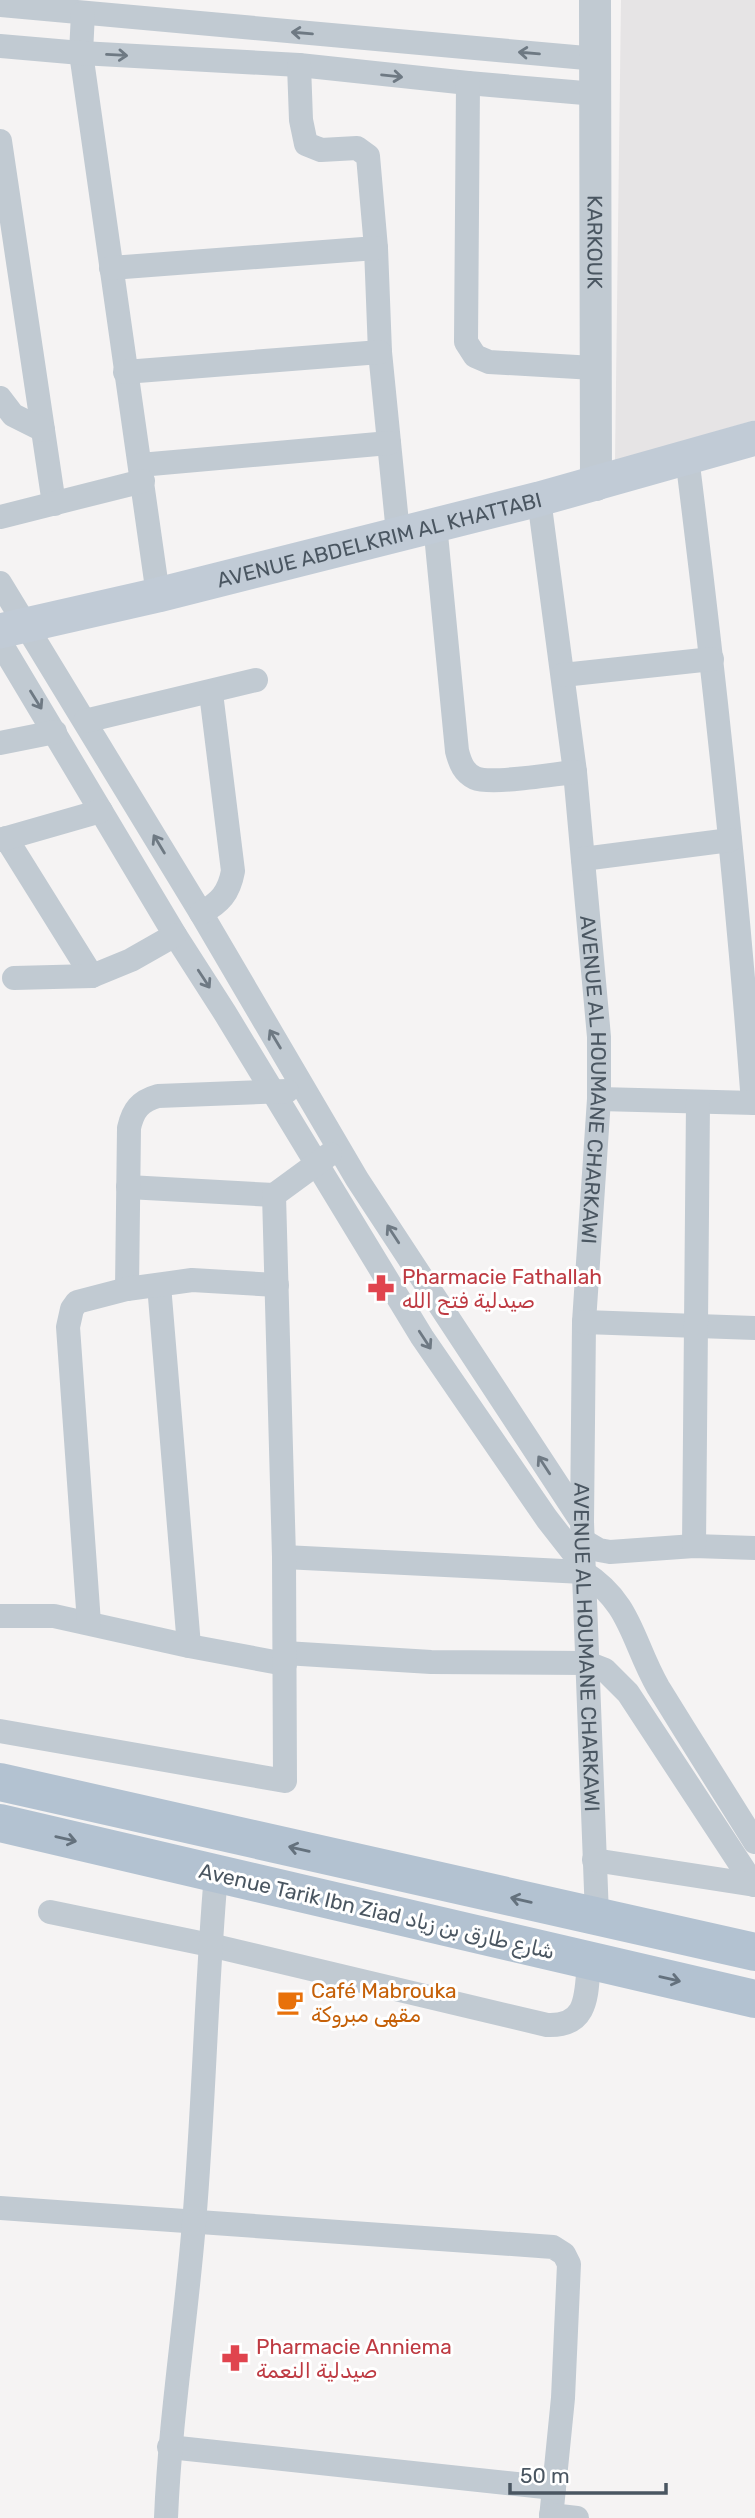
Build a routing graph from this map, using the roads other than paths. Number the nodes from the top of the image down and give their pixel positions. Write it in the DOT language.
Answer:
graph roads {
  1 [pos="595,0"];
  2 [pos="0,5"];
  3 [pos="83,13"];
  4 [pos="0,46"];
  5 [pos="81,53"];
  6 [pos="597,59"];
  7 [pos="299,65"];
  8 [pos="468,83"];
  9 [pos="596,94"];
  10 [pos="0,148"];
  11 [pos="376,248"];
  12 [pos="111,268"];
  13 [pos="380,352"];
  14 [pos="594,368"];
  15 [pos="125,372"];
  16 [pos="0,398"];
  17 [pos="43,430"];
  18 [pos="755,438"];
  19 [pos="389,443"];
  20 [pos="687,457"];
  21 [pos="141,473"];
  22 [pos="596,485"];
  23 [pos="539,499"];
  24 [pos="54,504"];
  25 [pos="0,517"];
  26 [pos="435,524"];
  27 [pos="398,533"];
  28 [pos="0,583"];
  29 [pos="158,595"];
  30 [pos="9,633"];
  31 [pos="712,659"];
  32 [pos="563,675"];
  33 [pos="256,680"];
  34 [pos="211,693"];
  35 [pos="85,721"];
  36 [pos="55,732"];
  37 [pos="0,743"];
  38 [pos="575,772"];
  39 [pos="101,811"];
  40 [pos="3,839"];
  41 [pos="730,840"];
  42 [pos="583,859"];
  43 [pos="201,914"];
  44 [pos="175,935"];
  45 [pos="92,976"];
  46 [pos="13,978"];
  47 [pos="305,1090"];
  48 [pos="274,1092"];
  49 [pos="598,1098"];
  50 [pos="698,1102"];
  51 [pos="754,1103"];
  52 [pos="339,1148"];
  53 [pos="316,1164"];
  54 [pos="128,1187"];
  55 [pos="274,1195"];
  56 [pos="159,1285"];
  57 [pos="277,1285"];
  58 [pos="127,1289"];
  59 [pos="584,1322"];
  60 [pos="697,1328"];
  61 [pos="755,1328"];
  62 [pos="694,1546"];
  63 [pos="755,1548"];
  64 [pos="583,1550"];
  65 [pos="284,1557"];
  66 [pos="0,1616"];
  67 [pos="89,1623"];
  68 [pos="189,1646"];
  69 [pos="285,1658"];
  70 [pos="587,1663"];
  71 [pos="0,1731"];
  72 [pos="0,1782"];
  73 [pos="0,1823"];
  74 [pos="755,1842"];
  75 [pos="594,1860"];
  76 [pos="216,1874"];
  77 [pos="755,1885"];
  78 [pos="50,1912"];
  79 [pos="596,1916"];
  80 [pos="210,1945"];
  81 [pos="755,1952"];
  82 [pos="588,1960"];
  83 [pos="755,1999"];
  84 [pos="0,2208"];
  85 [pos="194,2223"];
  86 [pos="169,2447"];
  87 [pos="554,2488"];
  88 [pos="551,2517"];
  89 [pos="166,2518"];
  90 [pos="576,2518"];
  1 -- 6 [label="street, KARKOUK"];
  2 -- 3 [label="street"];
  3 -- 5 [label="street"];
  6 -- 3 [label="street, one-way"];
  4 -- 5 [label="street"];
  5 -- 7 [label="street, one-way"];
  5 -- 12 [label="street"];
  6 -- 9 [label="street, KARKOUK"];
  7 -- 8 [label="street, one-way"];
  7 -- 11 [label="street"];
  8 -- 9 [label="street"];
  8 -- 14 [label="street"];
  9 -- 14 [label="street, KARKOUK"];
  10 -- 17 [label="street"];
  11 -- 12 [label="street"];
  11 -- 13 [label="street"];
  12 -- 15 [label="street"];
  13 -- 15 [label="street"];
  13 -- 19 [label="street"];
  14 -- 22 [label="street, KARKOUK"];
  15 -- 21 [label="street"];
  16 -- 17 [label="street"];
  17 -- 24 [label="street"];
  18 -- 20 [label="main road, AVENUE ABDELKRIM AL KHATTABI"];
  19 -- 21 [label="street"];
  19 -- 27 [label="street"];
  20 -- 22 [label="main road, AVENUE ABDELKRIM AL KHATTABI"];
  20 -- 31 [label="street"];
  21 -- 24 [label="street"];
  21 -- 29 [label="street"];
  22 -- 23 [label="main road, AVENUE ABDELKRIM AL KHATTABI"];
  23 -- 26 [label="main road, AVENUE ABDELKRIM AL KHATTABI"];
  23 -- 32 [label="street, AVENUE AL HOUMANE CHARKAWI"];
  24 -- 25 [label="street"];
  26 -- 27 [label="main road, AVENUE ABDELKRIM AL KHATTABI"];
  26 -- 38 [label="street"];
  27 -- 29 [label="main road, AVENUE ABDELKRIM AL KHATTABI"];
  28 -- 30 [label="street"];
  29 -- 30 [label="main road, AVENUE ABDELKRIM AL KHATTABI"];
  30 -- 35 [label="street"];
  30 -- 36 [label="street, one-way"];
  31 -- 32 [label="street"];
  31 -- 41 [label="street"];
  32 -- 38 [label="street, AVENUE AL HOUMANE CHARKAWI"];
  33 -- 34 [label="street"];
  34 -- 35 [label="street"];
  34 -- 43 [label="street"];
  43 -- 35 [label="street, one-way"];
  36 -- 37 [label="street"];
  36 -- 39 [label="street"];
  38 -- 42 [label="street, AVENUE AL HOUMANE CHARKAWI"];
  39 -- 40 [label="street"];
  39 -- 44 [label="street"];
  40 -- 45 [label="street"];
  41 -- 42 [label="street"];
  41 -- 51 [label="street"];
  42 -- 49 [label="street, AVENUE AL HOUMANE CHARKAWI"];
  47 -- 43 [label="street, one-way"];
  44 -- 45 [label="street"];
  44 -- 48 [label="street, one-way"];
  45 -- 46 [label="street"];
  47 -- 48 [label="street"];
  47 -- 52 [label="street"];
  48 -- 53 [label="street"];
  48 -- 54 [label="street"];
  49 -- 50 [label="street"];
  49 -- 59 [label="street, AVENUE AL HOUMANE CHARKAWI"];
  50 -- 51 [label="street"];
  50 -- 60 [label="street"];
  52 -- 53 [label="street"];
  64 -- 52 [label="street, one-way"];
  53 -- 55 [label="street"];
  53 -- 64 [label="street, one-way"];
  54 -- 55 [label="street"];
  54 -- 58 [label="street"];
  55 -- 57 [label="street"];
  56 -- 57 [label="street"];
  56 -- 58 [label="street"];
  56 -- 68 [label="street"];
  57 -- 65 [label="street"];
  58 -- 67 [label="street"];
  59 -- 60 [label="street"];
  59 -- 64 [label="street, AVENUE AL HOUMANE CHARKAWI"];
  60 -- 61 [label="street"];
  60 -- 62 [label="street"];
  62 -- 63 [label="street"];
  62 -- 64 [label="street"];
  64 -- 65 [label="street"];
  64 -- 70 [label="street, AVENUE AL HOUMANE CHARKAWI"];
  64 -- 74 [label="street"];
  65 -- 69 [label="street"];
  66 -- 67 [label="street"];
  67 -- 68 [label="street"];
  68 -- 69 [label="street"];
  69 -- 70 [label="street"];
  69 -- 71 [label="street"];
  70 -- 75 [label="street, AVENUE AL HOUMANE CHARKAWI"];
  70 -- 77 [label="street"];
  79 -- 72 [label="main road, Avenue Tarik Ibn Ziad شارع طارق بن زياد, one-way"];
  73 -- 76 [label="main road, Avenue Tarik Ibn Ziad شارع طارق بن زياد, one-way"];
  75 -- 77 [label="street"];
  75 -- 79 [label="street, AVENUE AL HOUMANE CHARKAWI"];
  76 -- 80 [label="street"];
  76 -- 82 [label="main road, Avenue Tarik Ibn Ziad شارع طارق بن زياد"];
  78 -- 80 [label="street"];
  79 -- 81 [label="main road, Avenue Tarik Ibn Ziad شارع طارق بن زياد"];
  79 -- 82 [label="main road"];
  79 -- 82 [label="main road"];
  80 -- 82 [label="street"];
  80 -- 85 [label="street"];
  82 -- 83 [label="main road, Avenue Tarik Ibn Ziad شارع طارق بن زياد, one-way"];
  84 -- 85 [label="street"];
  85 -- 86 [label="street"];
  85 -- 87 [label="street"];
  86 -- 87 [label="street"];
  86 -- 89 [label="street"];
  87 -- 88 [label="street"];
  88 -- 90 [label="street"];
}
